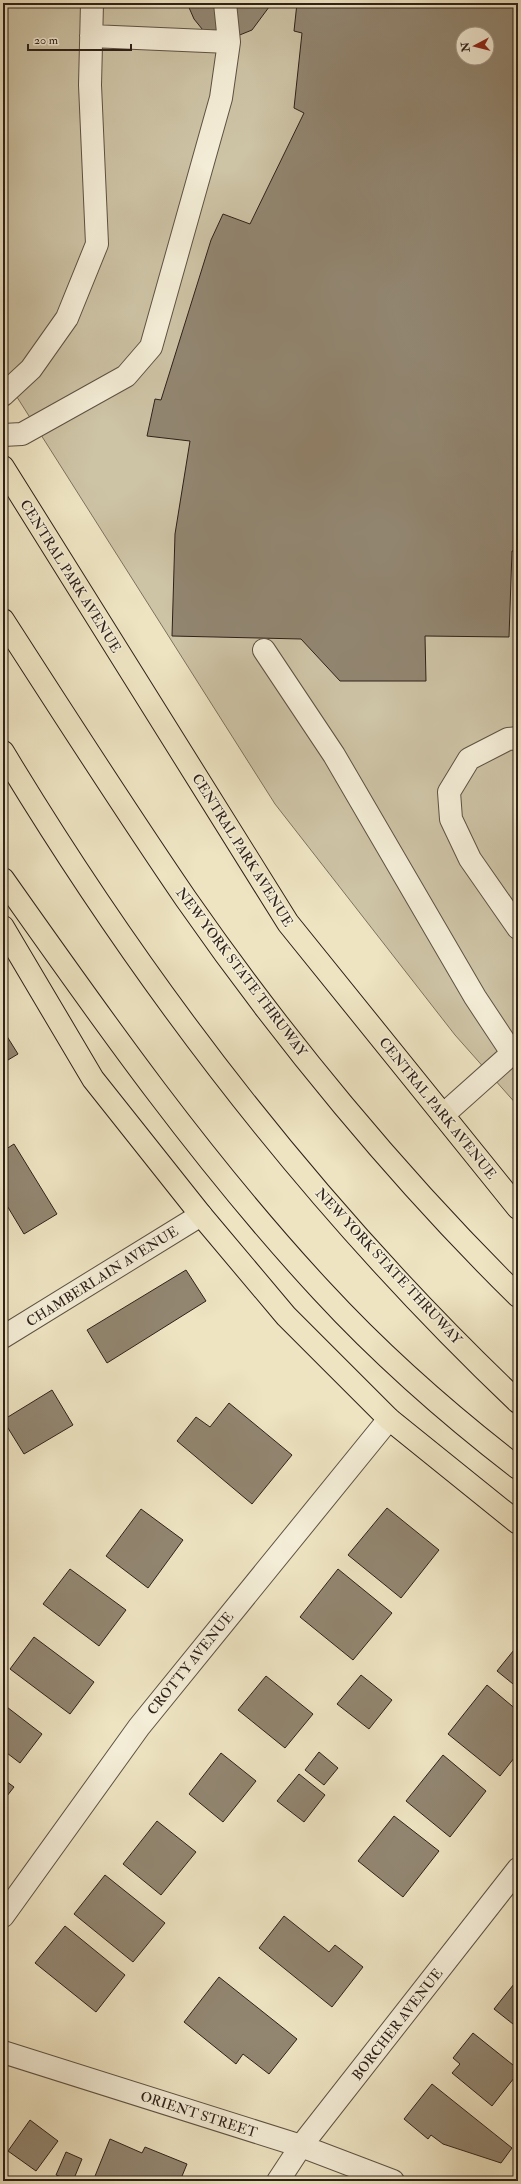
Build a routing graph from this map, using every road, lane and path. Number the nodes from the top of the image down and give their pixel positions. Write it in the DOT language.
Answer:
graph roads {
  1 [pos="92,3"];
  2 [pos="225,3"];
  3 [pos="91,36"];
  4 [pos="229,42"];
  5 [pos="3,395"];
  6 [pos="3,435"];
  7 [pos="3,467"];
  8 [pos="3,620"];
  9 [pos="264,650"];
  10 [pos="518,738"];
  11 [pos="3,752"];
  12 [pos="3,879"];
  13 [pos="3,927"];
  14 [pos="518,928"];
  15 [pos="515,1050"];
  16 [pos="443,1115"];
  17 [pos="518,1208"];
  18 [pos="201,1215"];
  19 [pos="518,1296"];
  20 [pos="3,1337"];
  21 [pos="518,1402"];
  22 [pos="389,1419"];
  23 [pos="518,1468"];
  24 [pos="518,1522"];
  25 [pos="518,1869"];
  26 [pos="3,1916"];
  27 [pos="3,2052"];
  28 [pos="301,2146"];
  29 [pos="278,2181"];
  30 [pos="393,2181"];
  1 -- 3 [label="street"];
  2 -- 4 [label="street"];
  3 -- 4 [label="street"];
  3 -- 5 [label="street"];
  4 -- 6 [label="street"];
  7 -- 16 [label="main road, CENTRAL PARK AVENUE"];
  8 -- 19 [label="main road, NEW YORK STATE THRUWAY"];
  9 -- 15 [label="street"];
  10 -- 14 [label="street"];
  11 -- 21 [label="main road, NEW YORK STATE THRUWAY"];
  12 -- 23 [label="main road"];
  13 -- 18 [label="main road"];
  15 -- 16 [label="street"];
  16 -- 17 [label="main road, CENTRAL PARK AVENUE"];
  18 -- 20 [label="street, CHAMBERLAIN AVENUE"];
  18 -- 22 [label="main road"];
  22 -- 24 [label="main road"];
  22 -- 26 [label="street, CROTTY AVENUE"];
  25 -- 28 [label="street, BORCHER AVENUE"];
  27 -- 28 [label="street, ORIENT STREET"];
  28 -- 29 [label="street, BORCHER AVENUE"];
  28 -- 30 [label="street, ORIENT STREET"];
}
